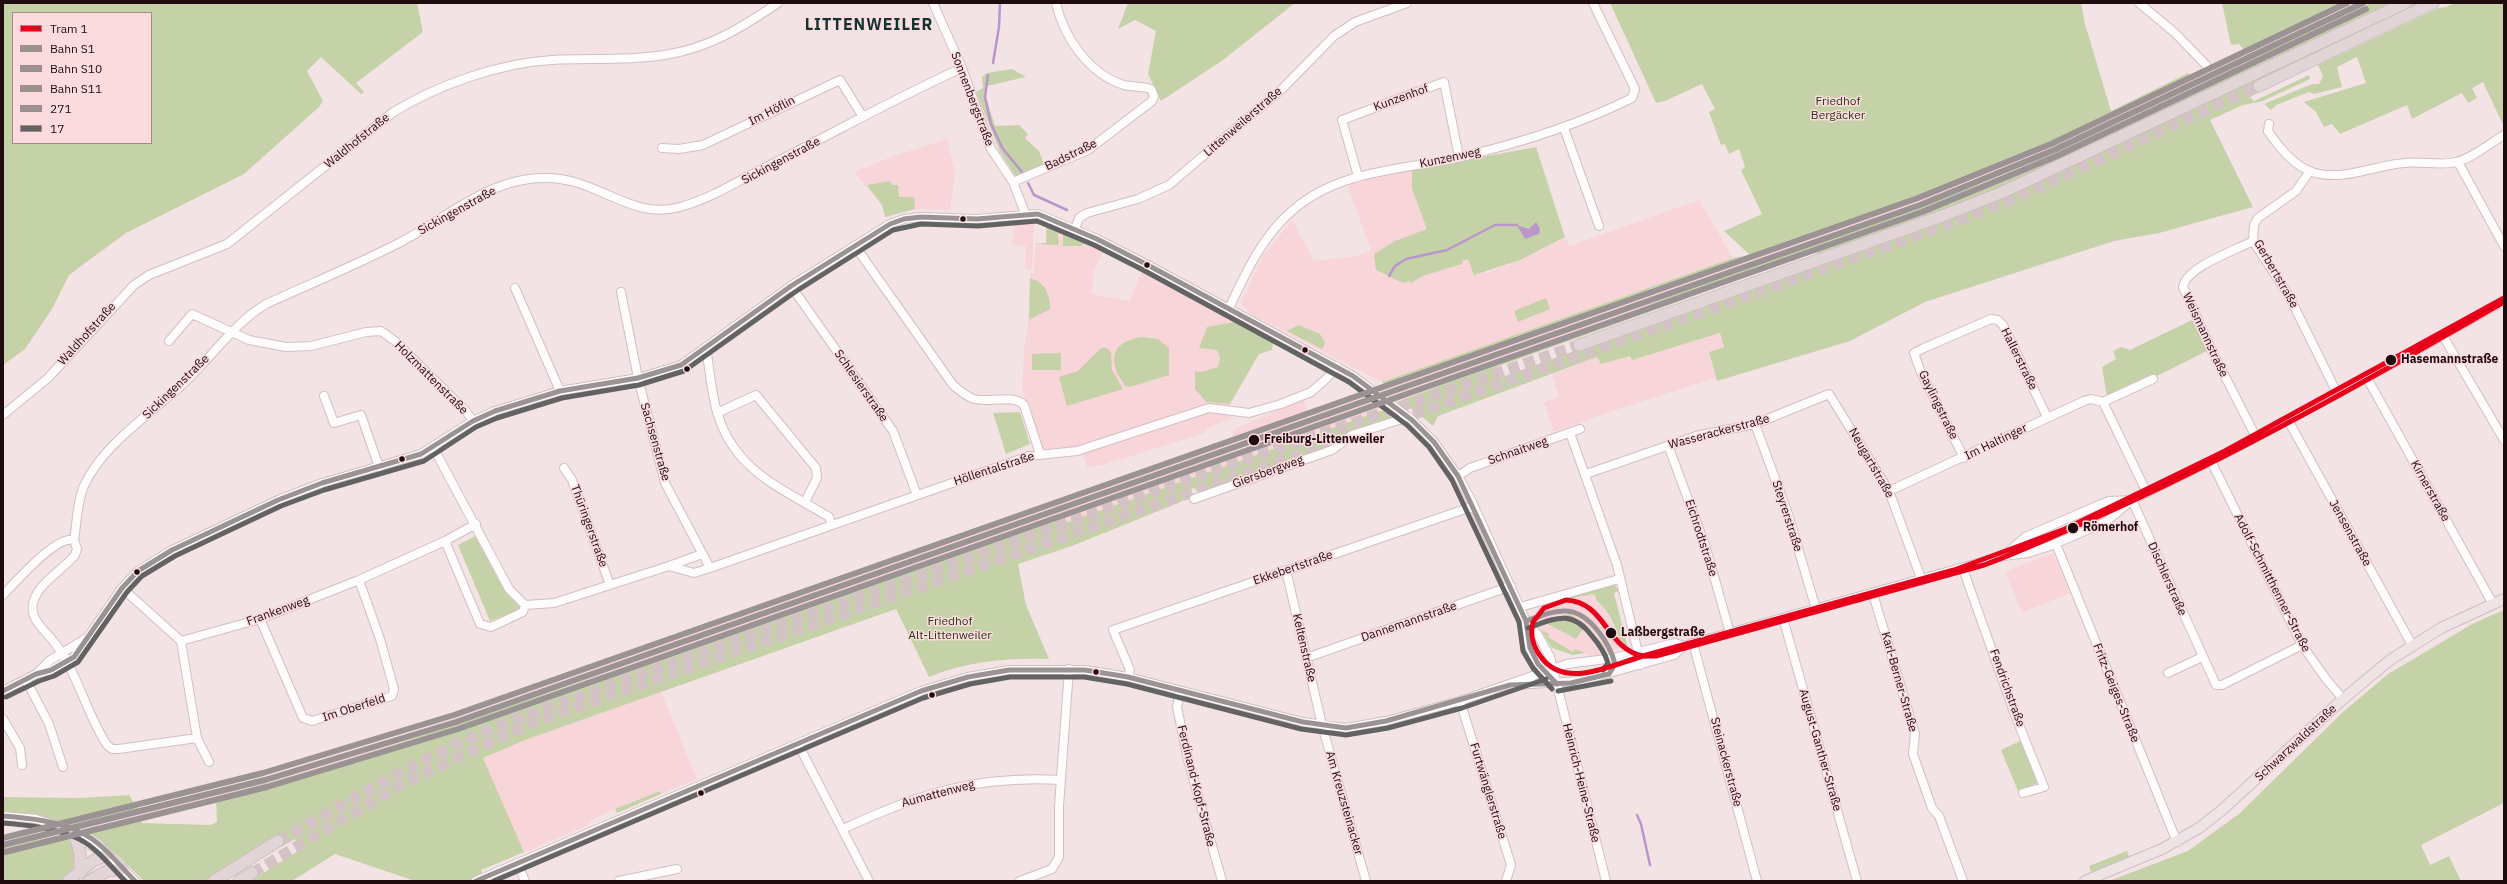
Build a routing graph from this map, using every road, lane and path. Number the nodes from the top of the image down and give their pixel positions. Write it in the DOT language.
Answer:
graph roads {
  1 [pos="778,3"];
  2 [pos="933,3"];
  3 [pos="1056,3"];
  4 [pos="1407,3"];
  5 [pos="1593,3"];
  6 [pos="2139,3"];
  7 [pos="2405,3"];
  8 [pos="2433,3"];
  9 [pos="2206,65"];
  10 [pos="962,68"];
  11 [pos="2259,86"];
  12 [pos="863,117"];
  13 [pos="2269,124"];
  14 [pos="1564,128"];
  15 [pos="2504,135"];
  16 [pos="662,148"];
  17 [pos="1459,157"];
  18 [pos="2458,162"];
  19 [pos="2310,171"];
  20 [pos="1358,176"];
  21 [pos="1013,182"];
  22 [pos="1025,213"];
  23 [pos="1599,226"];
  24 [pos="1075,229"];
  25 [pos="2253,241"];
  26 [pos="854,246"];
  27 [pos="2504,246"];
  28 [pos="791,286"];
  29 [pos="515,288"];
  30 [pos="621,292"];
  31 [pos="2504,301"];
  32 [pos="1229,308"];
  33 [pos="231,332"];
  34 [pos="2443,336"];
  35 [pos="169,341"];
  36 [pos="1579,345"];
  37 [pos="706,348"];
  38 [pos="1914,353"];
  39 [pos="1337,366"];
  40 [pos="638,378"];
  41 [pos="2367,378"];
  42 [pos="2153,379"];
  43 [pos="560,391"];
  44 [pos="2337,393"];
  45 [pos="1829,394"];
  46 [pos="324,396"];
  47 [pos="2102,402"];
  48 [pos="717,413"];
  49 [pos="3,415"];
  50 [pos="1408,417"];
  51 [pos="2047,417"];
  52 [pos="2288,420"];
  53 [pos="473,422"];
  54 [pos="1755,424"];
  55 [pos="1580,429"];
  56 [pos="1570,433"];
  57 [pos="2256,437"];
  58 [pos="2504,440"];
  59 [pos="1668,445"];
  60 [pos="433,447"];
  61 [pos="1040,454"];
  62 [pos="1964,458"];
  63 [pos="2211,461"];
  64 [pos="379,467"];
  65 [pos="564,468"];
  66 [pos="1586,474"];
  67 [pos="1458,476"];
  68 [pos="1889,491"];
  69 [pos="2147,493"];
  70 [pos="917,495"];
  71 [pos="1194,499"];
  72 [pos="2132,500"];
  73 [pos="805,502"];
  74 [pos="1474,506"];
  75 [pos="476,524"];
  76 [pos="832,525"];
  77 [pos="74,540"];
  78 [pos="445,541"];
  79 [pos="2056,544"];
  80 [pos="702,554"];
  81 [pos="2003,556"];
  82 [pos="669,566"];
  83 [pos="710,568"];
  84 [pos="1964,569"];
  85 [pos="1286,570"];
  86 [pos="1619,579"];
  87 [pos="359,580"];
  88 [pos="1922,581"];
  89 [pos="610,585"];
  90 [pos="1511,586"];
  91 [pos="122,588"];
  92 [pos="1873,594"];
  93 [pos="3,595"];
  94 [pos="2504,599"];
  95 [pos="2493,604"];
  96 [pos="1520,607"];
  97 [pos="524,608"];
  98 [pos="1816,609"];
  99 [pos="1783,618"];
  100 [pos="260,619"];
  101 [pos="1526,621"];
  102 [pos="1730,633"];
  103 [pos="85,639"];
  104 [pos="181,640"];
  105 [pos="1694,643"];
  106 [pos="2302,645"];
  107 [pos="1684,646"];
  108 [pos="2412,646"];
  109 [pos="1638,652"];
  110 [pos="62,654"];
  111 [pos="2202,657"];
  112 [pos="1306,658"];
  113 [pos="67,662"];
  114 [pos="1641,665"];
  115 [pos="1069,669"];
  116 [pos="1553,669"];
  117 [pos="1543,672"];
  118 [pos="2168,673"];
  119 [pos="36,674"];
  120 [pos="1128,677"];
  121 [pos="26,680"];
  122 [pos="1557,684"];
  123 [pos="1510,685"];
  124 [pos="1180,690"];
  125 [pos="3,691"];
  126 [pos="2343,699"];
  127 [pos="1460,701"];
  128 [pos="3,719"];
  129 [pos="1322,725"];
  130 [pos="197,738"];
  131 [pos="798,744"];
  132 [pos="209,762"];
  133 [pos="22,765"];
  134 [pos="63,767"];
  135 [pos="1061,780"];
  136 [pos="2023,793"];
  137 [pos="3,816"];
  138 [pos="843,828"];
  139 [pos="73,833"];
  140 [pos="278,841"];
  141 [pos="2177,842"];
  142 [pos="107,855"];
  143 [pos="516,863"];
  144 [pos="122,869"];
  145 [pos="677,869"];
  146 [pos="80,873"];
  147 [pos="252,873"];
  148 [pos="90,880"];
  149 [pos="523,880"];
  150 [pos="68,881"];
  151 [pos="135,881"];
  152 [pos="214,881"];
  153 [pos="239,881"];
  154 [pos="476,881"];
  155 [pos="619,881"];
  156 [pos="869,881"];
  157 [pos="1020,881"];
  158 [pos="1222,881"];
  159 [pos="1366,881"];
  160 [pos="1506,881"];
  161 [pos="1606,881"];
  162 [pos="1757,881"];
  163 [pos="1857,881"];
  164 [pos="1963,881"];
  165 [pos="2085,881"];
  1 -- 49 [label="street, Waldhofstraße"];
  2 -- 10 [label="street, Sonnenbergstraße"];
  3 -- 21 [label="street, Badstraße"];
  4 -- 24 [label="street, Littenweilerstraße"];
  5 -- 14 [label="street, Kunzenweg"];
  6 -- 9 [label="street"];
  7 -- 36 [label="highway"];
  8 -- 11 [label="highway"];
  10 -- 12 [label="street, Sickingenstraße"];
  10 -- 21 [label="street, Sonnenbergstraße"];
  12 -- 16 [label="street, Im Höflin"];
  12 -- 33 [label="street, Sickingenstraße"];
  13 -- 19 [label="street"];
  14 -- 17 [label="street, Kunzenweg"];
  14 -- 23 [label="street"];
  15 -- 18 [label="street"];
  17 -- 20 [label="street, Kunzenweg"];
  17 -- 20 [label="street, Kunzenhof"];
  18 -- 19 [label="street"];
  18 -- 27 [label="street"];
  19 -- 25 [label="street, Gerbertstraße"];
  20 -- 32 [label="street, Kunzenweg"];
  21 -- 22 [label="street, Sonnenbergstraße"];
  22 -- 24 [label="street"];
  22 -- 26 [label="street"];
  24 -- 32 [label="street"];
  25 -- 44 [label="street, Gerbertstraße"];
  25 -- 57 [label="street, Weismannstraße"];
  26 -- 28 [label="street"];
  26 -- 61 [label="street"];
  28 -- 37 [label="street"];
  28 -- 70 [label="street, Schlesierstraße"];
  29 -- 43 [label="street"];
  30 -- 40 [label="street, Sachsenstraße"];
  31 -- 34 [label="street"];
  32 -- 39 [label="street"];
  33 -- 35 [label="street, Holzmattenstraße"];
  33 -- 53 [label="street, Holzmattenstraße"];
  33 -- 77 [label="street, Sickingenstraße"];
  34 -- 41 [label="street"];
  34 -- 58 [label="street"];
  37 -- 40 [label="street"];
  37 -- 48 [label="street"];
  38 -- 51 [label="street, Hallerstraße"];
  38 -- 62 [label="street, Gaylingstraße"];
  39 -- 50 [label="street"];
  39 -- 61 [label="street, Höllentalstraße"];
  40 -- 43 [label="street"];
  40 -- 80 [label="street, Sachsenstraße"];
  41 -- 44 [label="street"];
  41 -- 95 [label="street, Kirnerstraße"];
  42 -- 47 [label="street, Im Haltinger"];
  43 -- 53 [label="street"];
  44 -- 52 [label="street"];
  45 -- 54 [label="street, Wasserackerstraße"];
  45 -- 68 [label="street, Neugartstraße"];
  46 -- 64 [label="street"];
  47 -- 51 [label="street, Im Haltinger"];
  47 -- 69 [label="street"];
  48 -- 73 [label="street"];
  48 -- 73 [label="street"];
  50 -- 67 [label="street"];
  50 -- 71 [label="street, Giersbergweg"];
  51 -- 62 [label="street, Im Haltinger"];
  52 -- 57 [label="street"];
  52 -- 108 [label="street, Jensenstraße"];
  53 -- 60 [label="street"];
  54 -- 59 [label="street, Wasserackerstraße"];
  54 -- 98 [label="street, Steyrerstraße"];
  55 -- 56 [label="street, Schnaitweg"];
  56 -- 66 [label="street"];
  56 -- 67 [label="street, Schnaitweg"];
  57 -- 63 [label="street"];
  59 -- 66 [label="street, Wasserackerstraße"];
  59 -- 102 [label="street, Eichrodtstraße"];
  60 -- 64 [label="street"];
  60 -- 75 [label="street"];
  61 -- 70 [label="street, Höllentalstraße"];
  62 -- 68 [label="street, Im Haltinger"];
  63 -- 69 [label="street"];
  63 -- 106 [label="street, Adolf-Schmitthenner-Straße"];
  64 -- 91 [label="street"];
  65 -- 89 [label="street, Thüringerstraße"];
  66 -- 86 [label="street"];
  67 -- 74 [label="street"];
  68 -- 88 [label="street, Neugartstraße"];
  69 -- 72 [label="street"];
  70 -- 76 [label="street, Höllentalstraße"];
  72 -- 79 [label="street"];
  72 -- 81 [label="street"];
  72 -- 111 [label="street, Dischlerstraße"];
  73 -- 76 [label="street"];
  74 -- 85 [label="street, Ekkebertstraße"];
  74 -- 90 [label="street"];
  75 -- 78 [label="street, Frankenweg"];
  75 -- 97 [label="street"];
  76 -- 83 [label="street, Höllentalstraße"];
  77 -- 93 [label="street"];
  77 -- 110 [label="street, Sickingenstraße"];
  78 -- 87 [label="street, Frankenweg"];
  78 -- 97 [label="street"];
  79 -- 81 [label="street"];
  79 -- 141 [label="street, Fritz-Geiges-Straße"];
  80 -- 82 [label="street"];
  80 -- 83 [label="street, Sachsenstraße"];
  81 -- 84 [label="street"];
  82 -- 83 [label="street, Höllentalstraße"];
  82 -- 89 [label="street"];
  84 -- 88 [label="street"];
  84 -- 136 [label="street, Fendrichstraße"];
  85 -- 112 [label="street, Keltenstraße"];
  85 -- 120 [label="street, Ekkebertstraße"];
  86 -- 96 [label="street"];
  86 -- 109 [label="street"];
  87 -- 100 [label="street, Frankenweg"];
  87 -- 100 [label="street, Im Oberfeld"];
  88 -- 92 [label="street"];
  89 -- 97 [label="street"];
  90 -- 96 [label="street"];
  90 -- 112 [label="street, Dannemannstraße"];
  91 -- 103 [label="street"];
  91 -- 104 [label="street"];
  92 -- 98 [label="street"];
  92 -- 164 [label="street, Karl-Berner-Straße"];
  94 -- 95 [label="main road, Schwarzwaldstraße"];
  95 -- 108 [label="main road, Schwarzwaldstraße"];
  96 -- 101 [label="street"];
  98 -- 99 [label="street"];
  99 -- 102 [label="street"];
  99 -- 163 [label="street, August-Ganther-Straße"];
  100 -- 104 [label="street, Frankenweg"];
  101 -- 116 [label="street, Heinrich-Heine-Straße"];
  101 -- 117 [label="street"];
  102 -- 105 [label="street"];
  103 -- 110 [label="street"];
  103 -- 113 [label="street"];
  104 -- 130 [label="street"];
  105 -- 107 [label="street"];
  105 -- 162 [label="street, Steinackerstraße"];
  106 -- 111 [label="street, Dischlerstraße"];
  106 -- 126 [label="street, Adolf-Schmitthenner-Straße"];
  107 -- 109 [label="street"];
  107 -- 114 [label="street"];
  108 -- 126 [label="main road, Schwarzwaldstraße"];
  109 -- 114 [label="street"];
  109 -- 116 [label="street"];
  110 -- 113 [label="street"];
  110 -- 119 [label="street"];
  111 -- 118 [label="street"];
  112 -- 129 [label="street, Keltenstraße"];
  113 -- 119 [label="street"];
  113 -- 130 [label="street"];
  114 -- 122 [label="street"];
  115 -- 120 [label="street"];
  115 -- 131 [label="street"];
  115 -- 135 [label="street"];
  116 -- 117 [label="street"];
  116 -- 122 [label="street, Heinrich-Heine-Straße"];
  117 -- 122 [label="street"];
  117 -- 123 [label="street"];
  119 -- 121 [label="street"];
  120 -- 124 [label="street"];
  121 -- 125 [label="street"];
  121 -- 134 [label="street"];
  122 -- 123 [label="street"];
  122 -- 161 [label="street, Heinrich-Heine-Straße"];
  123 -- 127 [label="street"];
  124 -- 129 [label="street"];
  124 -- 158 [label="street, Ferdinand-Kopf-Straße"];
  126 -- 141 [label="main road, Schwarzwaldstraße"];
  127 -- 129 [label="street"];
  127 -- 160 [label="street, Furtwänglerstraße"];
  128 -- 133 [label="street"];
  129 -- 159 [label="street, Am Kreuzsteinacker"];
  130 -- 132 [label="street"];
  131 -- 138 [label="street"];
  131 -- 143 [label="street"];
  135 -- 138 [label="street, Aumattenweg"];
  135 -- 157 [label="street"];
  137 -- 139 [label="street"];
  138 -- 156 [label="street"];
  139 -- 142 [label="street"];
  139 -- 146 [label="highway"];
  140 -- 152 [label="highway"];
  141 -- 165 [label="main road, Schwarzwaldstraße"];
  142 -- 144 [label="street"];
  142 -- 146 [label="highway"];
  142 -- 148 [label="highway"];
  143 -- 149 [label="street"];
  143 -- 154 [label="street"];
  144 -- 148 [label="highway"];
  144 -- 151 [label="street"];
  145 -- 155 [label="street"];
  146 -- 150 [label="highway"];
  147 -- 153 [label="highway"];
}
